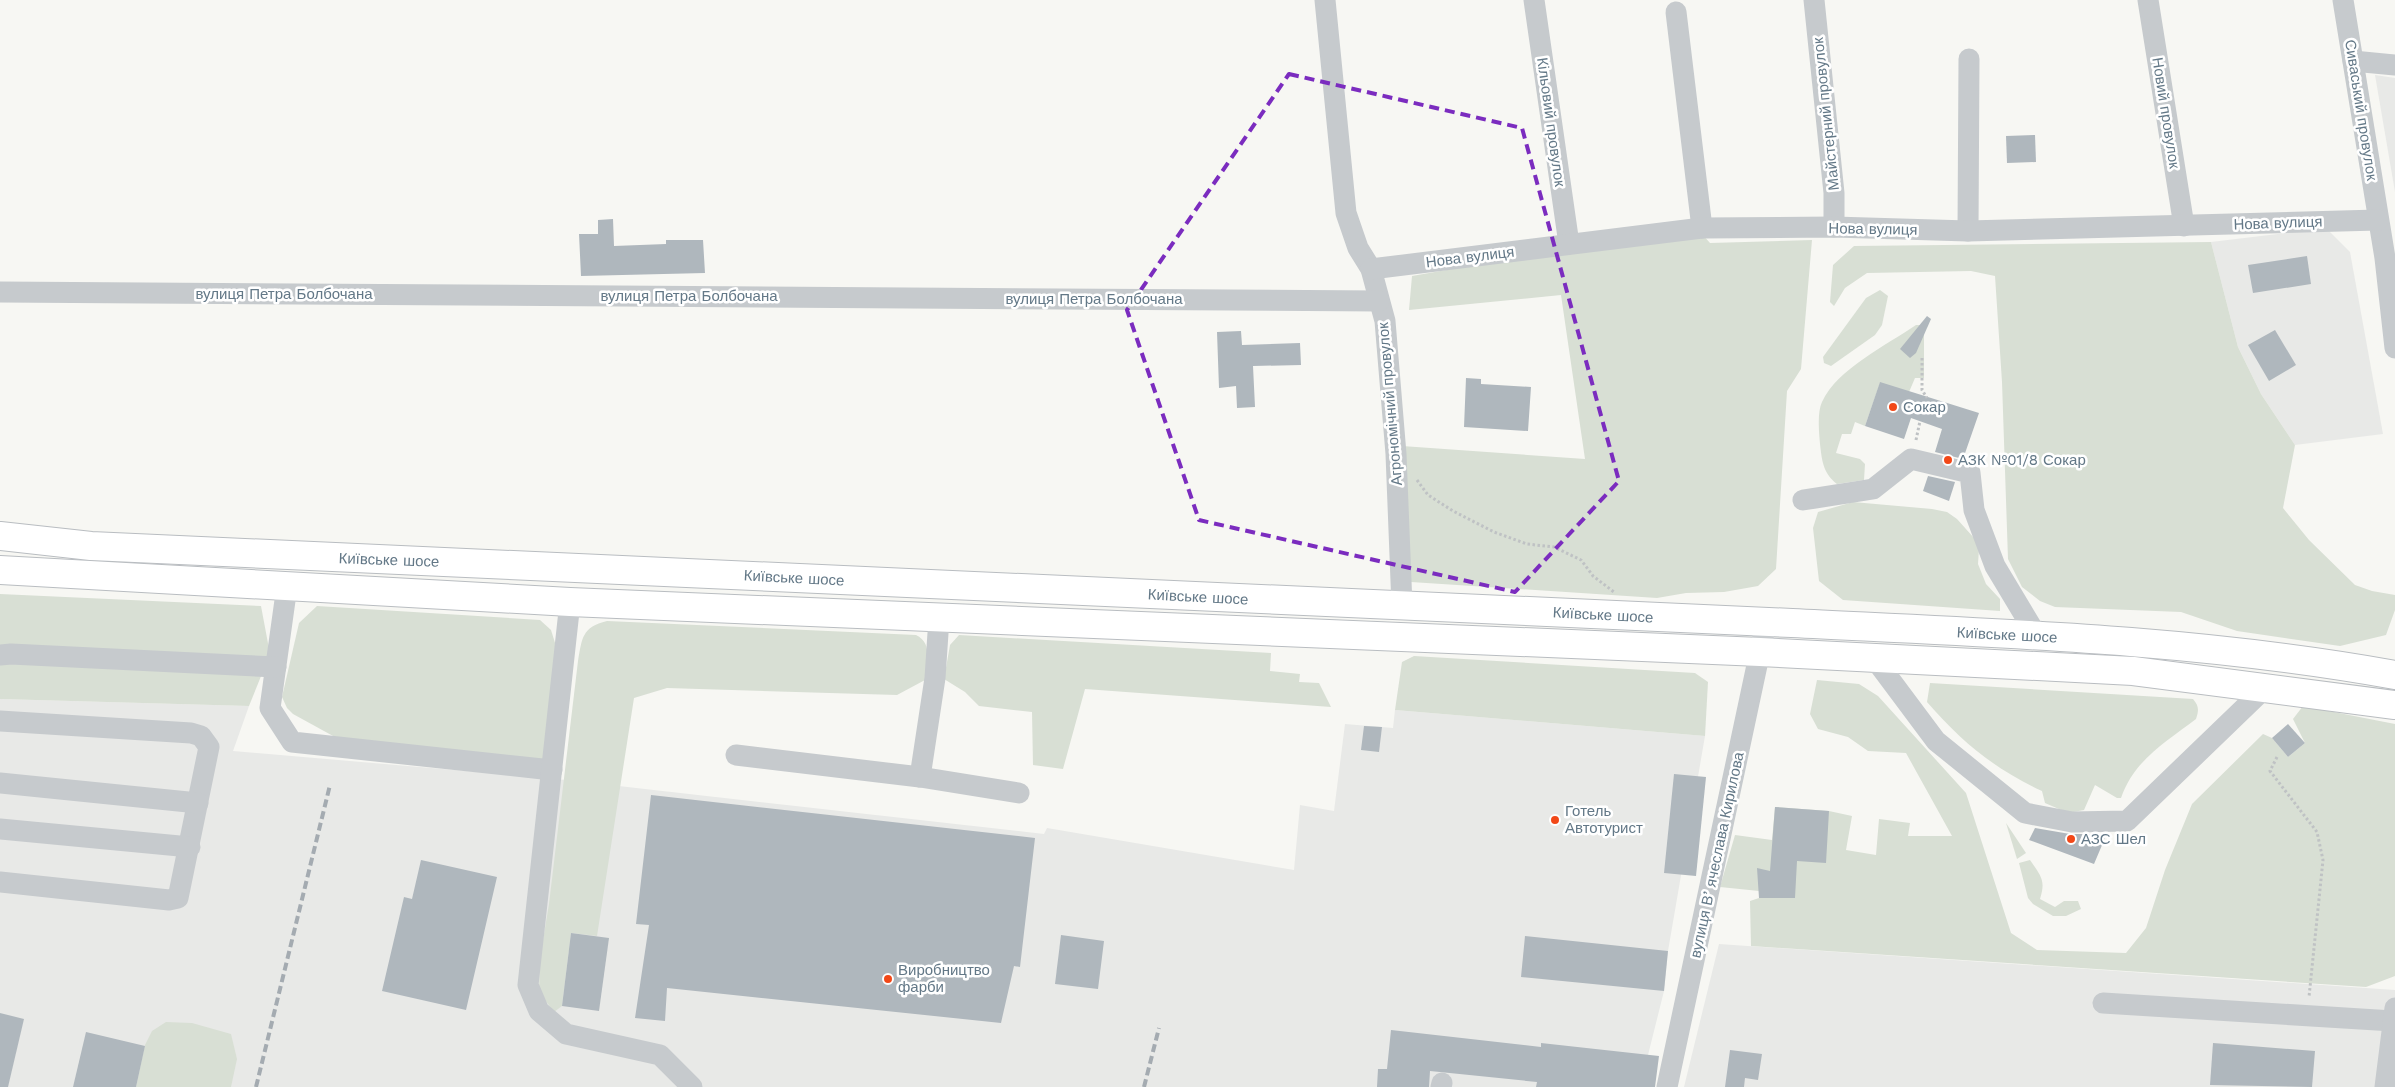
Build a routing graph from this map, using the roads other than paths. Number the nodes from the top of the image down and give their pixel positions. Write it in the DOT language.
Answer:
graph roads {
  1 [pos="1325,0"];
  2 [pos="1534,0"];
  3 [pos="1814,0"];
  4 [pos="2148,0"];
  5 [pos="2343,0"];
  6 [pos="1676,12"];
  7 [pos="1969,59"];
  8 [pos="2353,61"];
  9 [pos="2395,65"];
  10 [pos="2378,220"];
  11 [pos="2184,226"];
  12 [pos="1834,227"];
  13 [pos="1702,228"];
  14 [pos="1968,231"];
  15 [pos="1568,244"];
  16 [pos="1371,270"];
  17 [pos="0,292"];
  18 [pos="1379,301"];
  19 [pos="2395,348"];
  20 [pos="1803,500"];
  21 [pos="0,536"];
  22 [pos="0,570"];
  23 [pos="287,586"];
  24 [pos="570,602"];
  25 [pos="1402,606"];
  26 [pos="940,618"];
  27 [pos="1766,623"];
  28 [pos="2037,636"];
  29 [pos="1760,652"];
  30 [pos="0,655"];
  31 [pos="1874,658"];
  32 [pos="276,668"];
  33 [pos="2393,671"];
  34 [pos="2266,687"];
  35 [pos="2395,705"];
  36 [pos="0,721"];
  37 [pos="736,755"];
  38 [pos="552,770"];
  39 [pos="920,777"];
  40 [pos="0,783"];
  41 [pos="1019,793"];
  42 [pos="198,803"];
  43 [pos="0,830"];
  44 [pos="190,847"];
  45 [pos="0,882"];
  46 [pos="2103,1003"];
  47 [pos="2394,1014"];
  48 [pos="692,1087"];
  49 [pos="1667,1087"];
  50 [pos="2385,1087"];
  1 -- 16 [label="street, Агрономічний провулок"];
  2 -- 15 [label="street, Кільовий провулок"];
  3 -- 12 [label="street, Майстерний провулок"];
  4 -- 11 [label="street, Новий провулок"];
  5 -- 8 [label="street, Сиваський провулок"];
  6 -- 13 [label="street"];
  7 -- 14 [label="street"];
  8 -- 9 [label="street"];
  8 -- 10 [label="street, Сиваський провулок"];
  10 -- 11 [label="street, Нова вулиця"];
  10 -- 19 [label="street, Сиваський провулок"];
  11 -- 14 [label="street, Нова вулиця"];
  12 -- 13 [label="street, Нова вулиця"];
  12 -- 14 [label="street, Нова вулиця"];
  13 -- 15 [label="street, Нова вулиця"];
  15 -- 16 [label="street, Нова вулиця"];
  16 -- 18 [label="street, Агрономічний провулок"];
  17 -- 18 [label="street, вулиця Петра Болбочана"];
  18 -- 25 [label="street, Агрономічний провулок"];
  20 -- 28 [label="street"];
  21 -- 25 [label="main road, Київське шосе"];
  22 -- 23 [label="main road"];
  23 -- 24 [label="main road"];
  23 -- 32 [label="street"];
  24 -- 26 [label="main road"];
  24 -- 38 [label="street"];
  25 -- 27 [label="main road, Київське шосе"];
  26 -- 29 [label="main road"];
  26 -- 39 [label="street"];
  27 -- 28 [label="main road, Київське шосе"];
  27 -- 29 [label="street, вулиця Вʼячеслава Кирилова"];
  28 -- 33 [label="main road, Київське шосе"];
  29 -- 31 [label="main road"];
  29 -- 49 [label="street, вулиця Вʼячеслава Кирилова"];
  30 -- 32 [label="street"];
  31 -- 34 [label="main road"];
  31 -- 34 [label="street"];
  32 -- 38 [label="street"];
  34 -- 35 [label="main road"];
  36 -- 42 [label="street"];
  37 -- 39 [label="street"];
  38 -- 48 [label="street"];
  39 -- 41 [label="street"];
  40 -- 42 [label="street"];
  42 -- 44 [label="street"];
  43 -- 44 [label="street"];
  44 -- 45 [label="street"];
  46 -- 47 [label="street"];
  47 -- 50 [label="street"];
}
